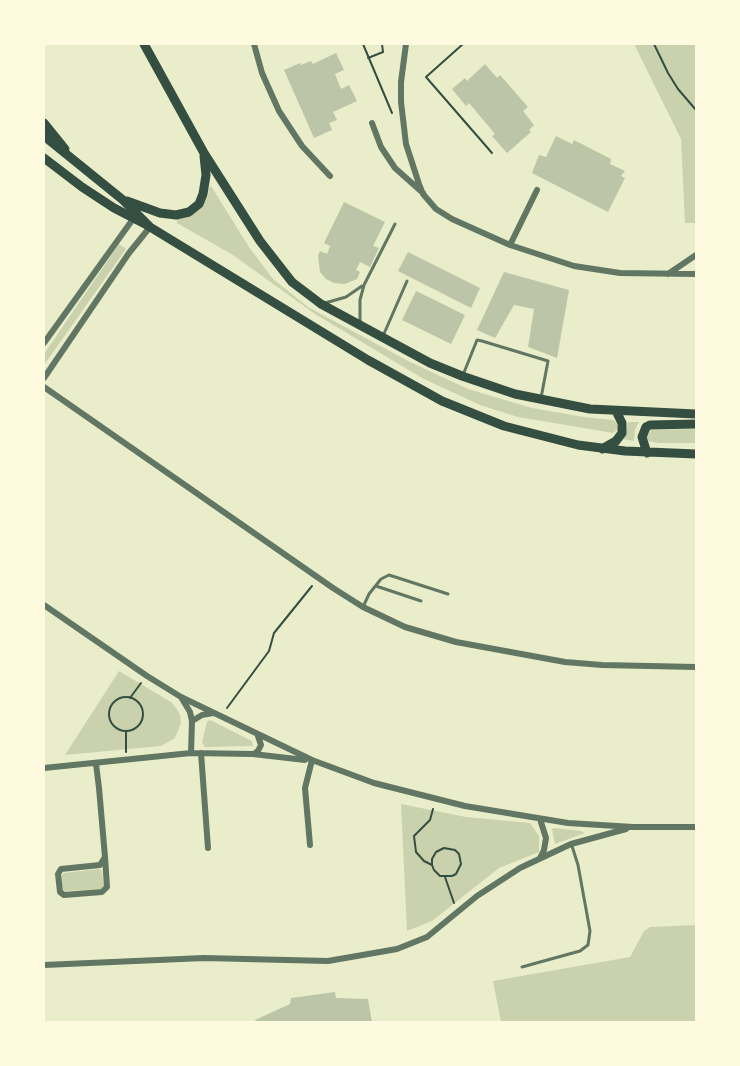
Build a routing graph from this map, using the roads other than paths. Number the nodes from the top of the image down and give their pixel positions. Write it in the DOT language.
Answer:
graph roads {
  1 [pos="144,44"];
  2 [pos="254,44"];
  3 [pos="406,44"];
  4 [pos="44,123"];
  5 [pos="372,123"];
  6 [pos="44,136"];
  7 [pos="204,153"];
  8 [pos="44,158"];
  9 [pos="81,168"];
  10 [pos="330,176"];
  11 [pos="537,190"];
  12 [pos="423,194"];
  13 [pos="123,200"];
  14 [pos="133,219"];
  15 [pos="395,224"];
  16 [pos="150,227"];
  17 [pos="510,245"];
  18 [pos="696,255"];
  19 [pos="667,274"];
  20 [pos="696,274"];
  21 [pos="407,281"];
  22 [pos="364,285"];
  23 [pos="321,304"];
  24 [pos="360,325"];
  25 [pos="382,337"];
  26 [pos="44,343"];
  27 [pos="462,376"];
  28 [pos="44,378"];
  29 [pos="44,387"];
  30 [pos="541,400"];
  31 [pos="616,411"];
  32 [pos="696,414"];
  33 [pos="696,424"];
  34 [pos="602,449"];
  35 [pos="647,453"];
  36 [pos="696,454"];
  37 [pos="376,586"];
  38 [pos="448,594"];
  39 [pos="421,601"];
  40 [pos="44,605"];
  41 [pos="363,607"];
  42 [pos="696,667"];
  43 [pos="181,697"];
  44 [pos="213,713"];
  45 [pos="192,721"];
  46 [pos="258,736"];
  47 [pos="190,753"];
  48 [pos="201,753"];
  49 [pos="253,754"];
  50 [pos="312,760"];
  51 [pos="96,764"];
  52 [pos="44,768"];
  53 [pos="540,819"];
  54 [pos="633,827"];
  55 [pos="696,827"];
  56 [pos="571,844"];
  57 [pos="310,845"];
  58 [pos="208,848"];
  59 [pos="105,858"];
  60 [pos="539,858"];
  61 [pos="44,965"];
  62 [pos="522,967"];
  1 -- 7 [label="main road"];
  2 -- 10 [label="street"];
  3 -- 12 [label="street"];
  4 -- 9 [label="main road"];
  5 -- 12 [label="street"];
  6 -- 9 [label="main road"];
  7 -- 13 [label="main road"];
  7 -- 23 [label="main road"];
  8 -- 14 [label="main road"];
  9 -- 13 [label="main road"];
  11 -- 17 [label="street"];
  12 -- 17 [label="street"];
  13 -- 16 [label="main road"];
  14 -- 16 [label="main road"];
  14 -- 26 [label="street"];
  15 -- 22 [label="lane"];
  16 -- 28 [label="street"];
  16 -- 34 [label="main road"];
  17 -- 19 [label="street"];
  18 -- 19 [label="street"];
  19 -- 20 [label="street"];
  21 -- 25 [label="lane"];
  22 -- 23 [label="lane"];
  22 -- 24 [label="lane"];
  23 -- 24 [label="main road"];
  24 -- 25 [label="main road"];
  25 -- 27 [label="main road"];
  27 -- 30 [label="main road"];
  27 -- 30 [label="lane"];
  29 -- 41 [label="street"];
  30 -- 31 [label="main road"];
  31 -- 32 [label="main road"];
  31 -- 34 [label="main road"];
  33 -- 35 [label="main road"];
  34 -- 35 [label="main road"];
  35 -- 36 [label="main road"];
  37 -- 38 [label="lane"];
  37 -- 39 [label="lane"];
  37 -- 41 [label="lane"];
  40 -- 43 [label="street"];
  41 -- 42 [label="street"];
  43 -- 44 [label="street"];
  43 -- 45 [label="street"];
  44 -- 45 [label="street"];
  44 -- 46 [label="street"];
  45 -- 47 [label="street"];
  46 -- 49 [label="street"];
  46 -- 50 [label="street"];
  47 -- 48 [label="street"];
  47 -- 51 [label="street"];
  48 -- 49 [label="street"];
  48 -- 58 [label="street"];
  49 -- 50 [label="street"];
  50 -- 53 [label="street"];
  50 -- 57 [label="street"];
  51 -- 52 [label="street"];
  51 -- 59 [label="street"];
  53 -- 54 [label="street"];
  53 -- 60 [label="street"];
  54 -- 55 [label="street"];
  54 -- 56 [label="street"];
  56 -- 60 [label="street"];
  56 -- 62 [label="lane"];
  59 -- 59 [label="street"];
  60 -- 61 [label="street"];
}
